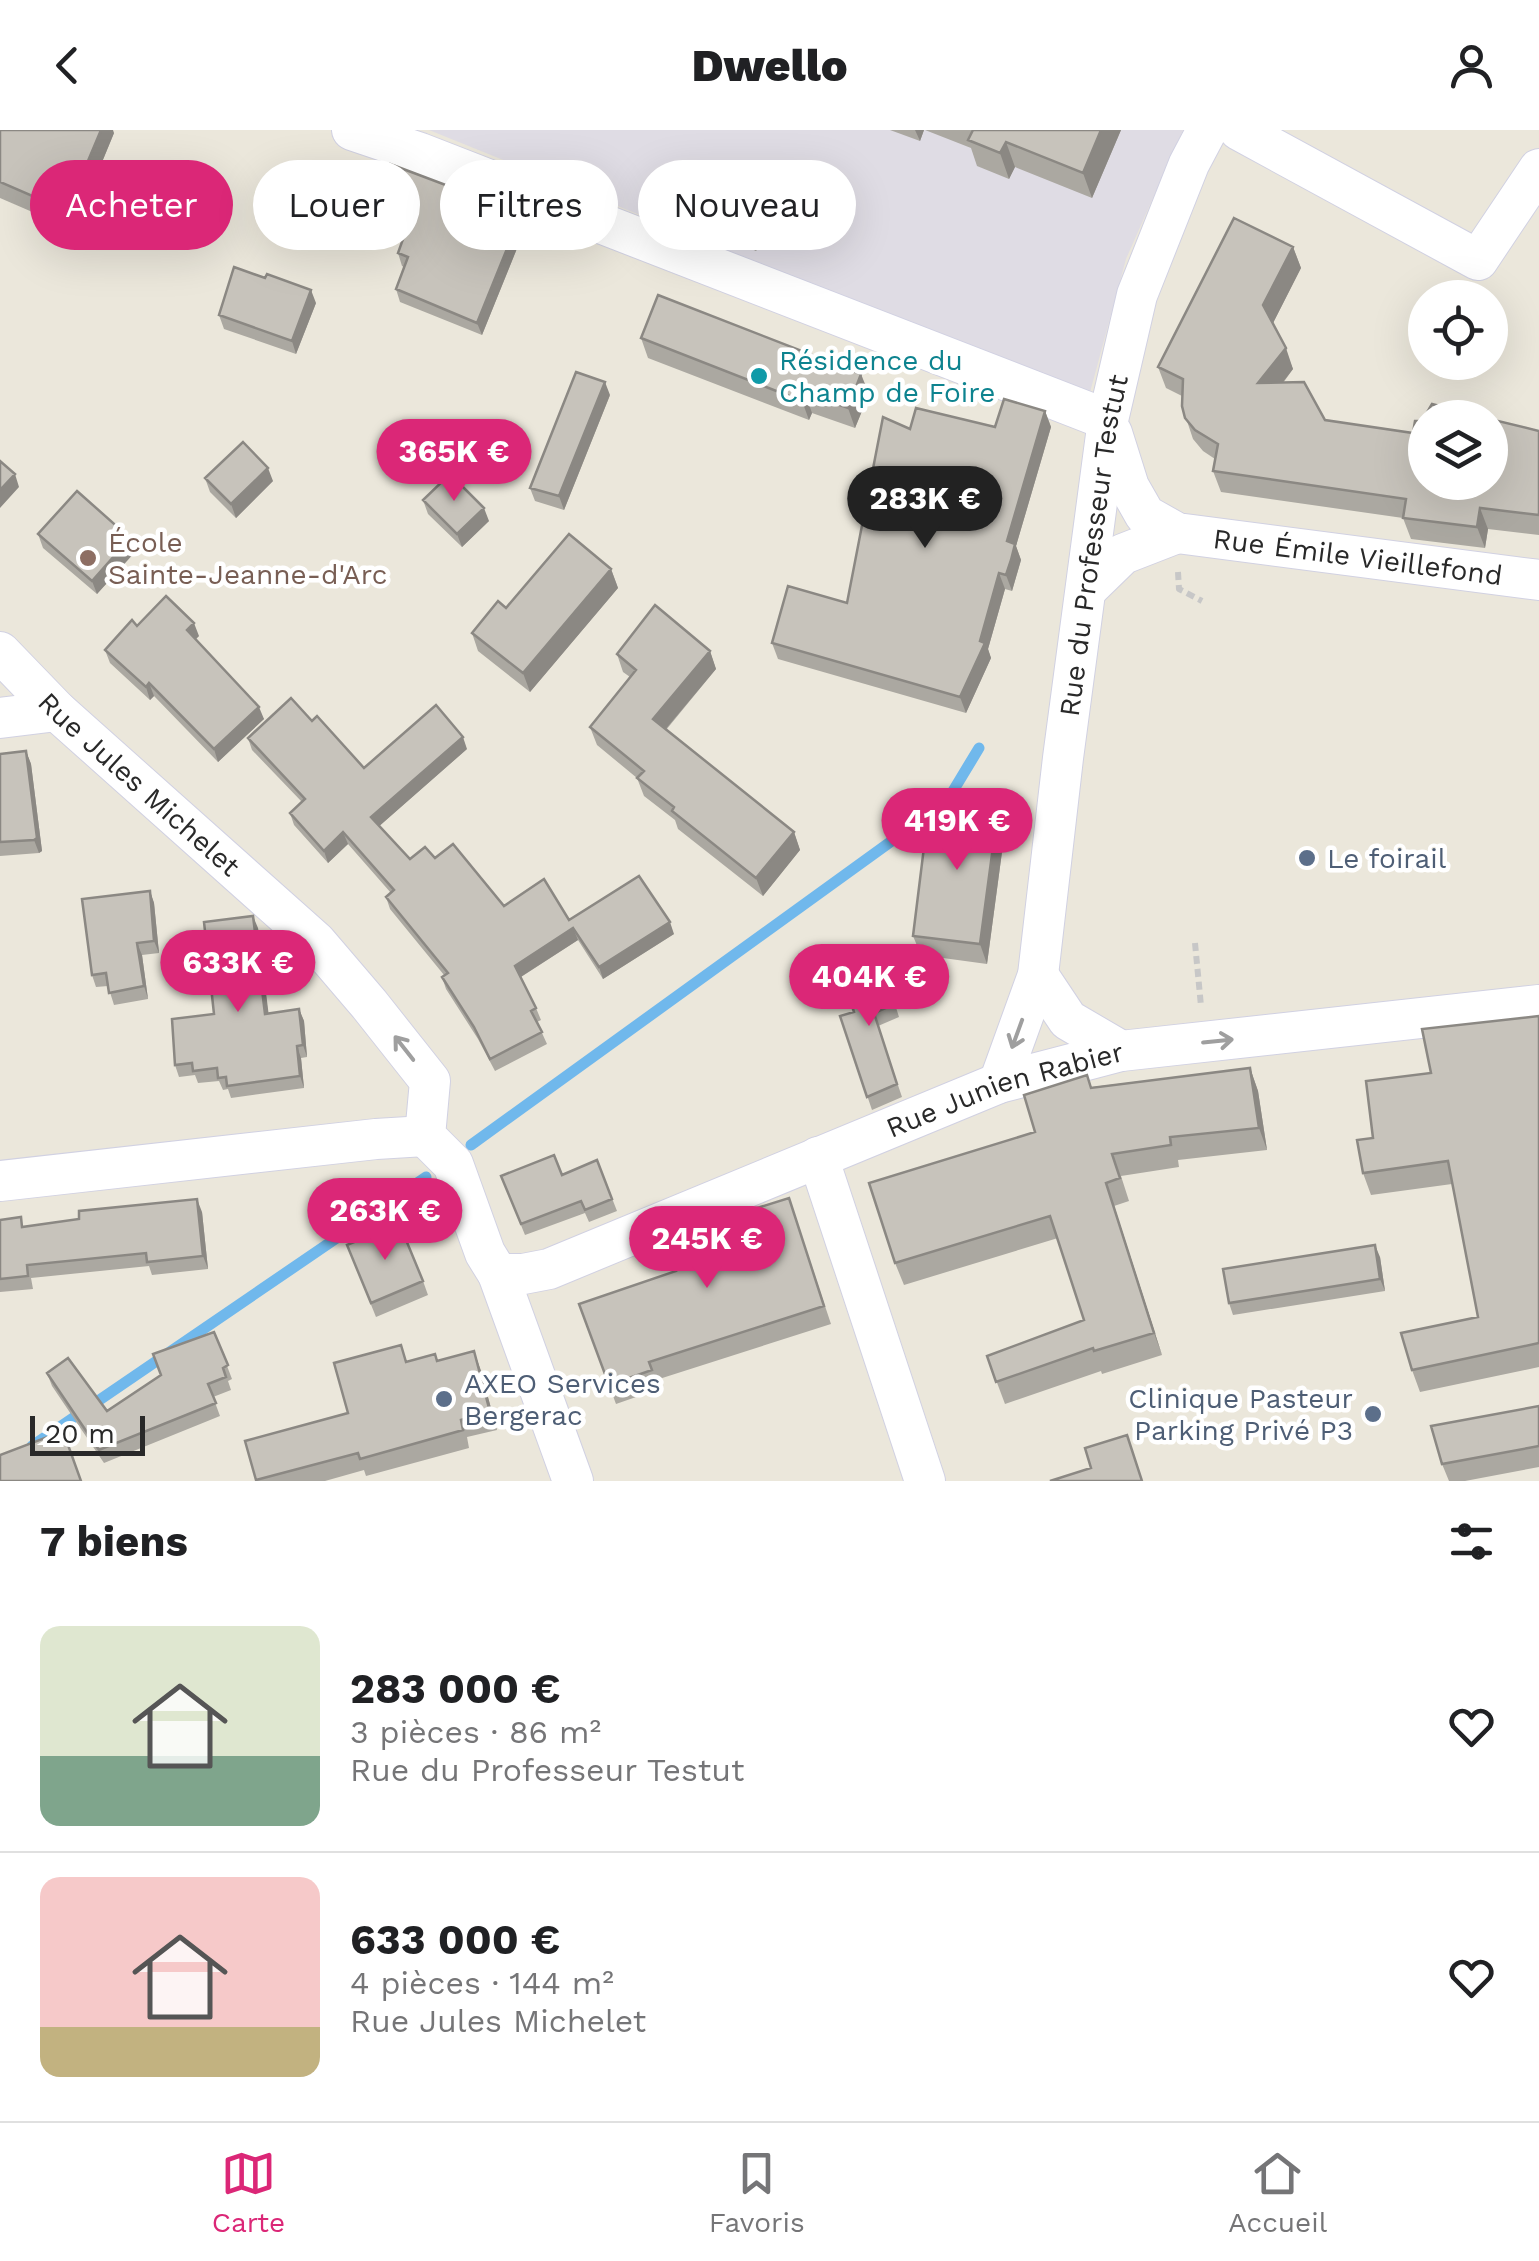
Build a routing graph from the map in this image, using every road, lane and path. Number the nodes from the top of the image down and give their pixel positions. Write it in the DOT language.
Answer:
graph roads {
  1 [pos="352,130"];
  2 [pos="1207,130"];
  3 [pos="1239,130"];
  4 [pos="1539,169"];
  5 [pos="1108,420"];
  6 [pos="1177,533"];
  7 [pos="1539,580"];
  8 [pos="1086,589"];
  9 [pos="0,652"];
  10 [pos="58,711"];
  11 [pos="0,718"];
  12 [pos="1195,943"];
  13 [pos="1038,975"];
  14 [pos="1539,1005"];
  15 [pos="1205,1042"];
  16 [pos="1122,1051"];
  17 [pos="999,1084"];
  18 [pos="425,1136"];
  19 [pos="818,1158"];
  20 [pos="0,1182"];
  21 [pos="498,1274"];
  22 [pos="564,1479"];
  23 [pos="925,1481"];
  1 -- 5 [label="street"];
  2 -- 5 [label="street, Rue du Professeur Testut"];
  3 -- 4 [label="street"];
  5 -- 6 [label="street, Rue Émile Vieillefond"];
  5 -- 8 [label="street, Rue du Professeur Testut"];
  6 -- 7 [label="street, Rue Émile Vieillefond"];
  6 -- 8 [label="street, Rue Émile Vieillefond"];
  8 -- 13 [label="street, Rue du Professeur Testut"];
  9 -- 10 [label="street, Rue Jules Michelet"];
  10 -- 11 [label="street"];
  18 -- 10 [label="street, Rue Jules Michelet, one-way"];
  12 -- 15 [label="path"];
  13 -- 16 [label="street"];
  13 -- 17 [label="street, Rue du Professeur Testut, one-way"];
  15 -- 14 [label="street, Rue Junien Rabier, one-way"];
  15 -- 16 [label="street, Rue Junien Rabier"];
  16 -- 17 [label="street, Rue Junien Rabier"];
  17 -- 19 [label="street, Rue Junien Rabier"];
  18 -- 20 [label="street"];
  18 -- 21 [label="street"];
  19 -- 21 [label="street, Rue Junien Rabier"];
  19 -- 23 [label="street"];
  21 -- 22 [label="street"];
}
